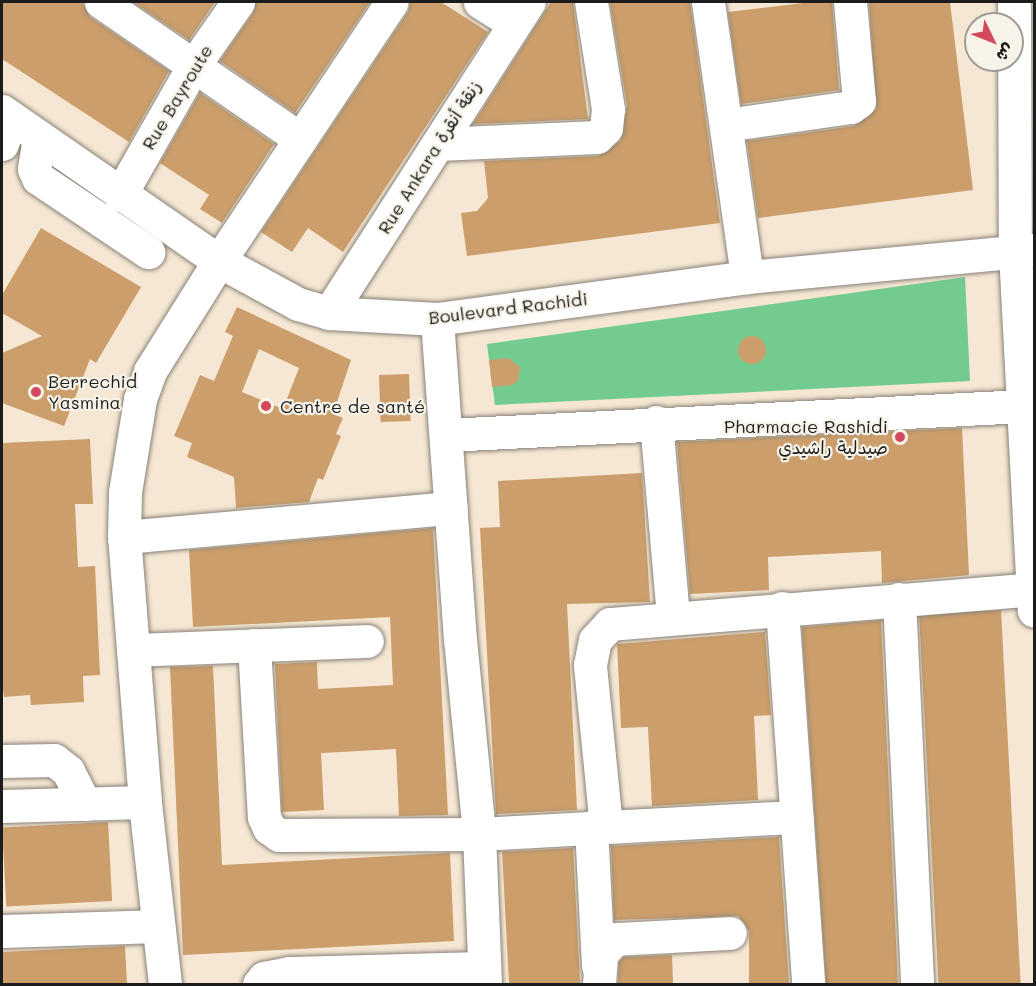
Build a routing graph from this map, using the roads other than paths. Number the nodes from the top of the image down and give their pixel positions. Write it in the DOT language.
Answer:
graph roads {
  1 [pos="101,2"];
  2 [pos="238,2"];
  3 [pos="392,2"];
  4 [pos="480,2"];
  5 [pos="591,2"];
  6 [pos="850,2"];
  7 [pos="1014,2"];
  8 [pos="717,3"];
  9 [pos="521,12"];
  10 [pos="194,65"];
  11 [pos="5,124"];
  12 [pos="726,125"];
  13 [pos="39,137"];
  14 [pos="300,139"];
  15 [pos="438,144"];
  16 [pos="120,195"];
  17 [pos="1025,251"];
  18 [pos="148,252"];
  19 [pos="219,261"];
  20 [pos="747,277"];
  21 [pos="329,313"];
  22 [pos="437,319"];
  23 [pos="1029,368"];
  24 [pos="1025,406"];
  25 [pos="656,422"];
  26 [pos="446,435"];
  27 [pos="1031,494"];
  28 [pos="451,508"];
  29 [pos="124,537"];
  30 [pos="899,599"];
  31 [pos="1033,600"];
  32 [pos="782,608"];
  33 [pos="673,617"];
  34 [pos="367,641"];
  35 [pos="254,645"];
  36 [pos="133,650"];
  37 [pos="2,761"];
  38 [pos="145,802"];
  39 [pos="86,804"];
  40 [pos="2,806"];
  41 [pos="797,817"];
  42 [pos="598,827"];
  43 [pos="479,834"];
  44 [pos="158,926"];
  45 [pos="2,931"];
  46 [pos="730,933"];
  47 [pos="598,975"];
  48 [pos="484,976"];
  49 [pos="165,984"];
  50 [pos="259,984"];
  51 [pos="808,984"];
  52 [pos="917,984"];
  1 -- 10 [label="street"];
  2 -- 10 [label="street, Rue Bayroute"];
  3 -- 14 [label="street"];
  4 -- 9 [label="street"];
  5 -- 15 [label="street"];
  6 -- 12 [label="street"];
  7 -- 17 [label="street"];
  8 -- 12 [label="street"];
  9 -- 15 [label="street, Rue Ankara زنقة أنقرة"];
  10 -- 14 [label="street"];
  10 -- 16 [label="street, Rue Bayroute"];
  11 -- 13 [label="street, Boulevard Rachidi"];
  12 -- 20 [label="street"];
  13 -- 16 [label="street, Boulevard Rachidi"];
  13 -- 18 [label="street"];
  14 -- 19 [label="street"];
  15 -- 21 [label="street, Rue Ankara زنقة أنقرة"];
  16 -- 19 [label="street, Boulevard Rachidi"];
  17 -- 20 [label="street, Boulevard Rachidi"];
  17 -- 23 [label="street"];
  19 -- 21 [label="street, Boulevard Rachidi"];
  19 -- 29 [label="street"];
  20 -- 22 [label="street, Boulevard Rachidi"];
  21 -- 22 [label="street, Boulevard Rachidi"];
  22 -- 26 [label="street"];
  23 -- 24 [label="street"];
  24 -- 25 [label="street"];
  24 -- 27 [label="street"];
  25 -- 26 [label="street"];
  25 -- 33 [label="street"];
  26 -- 28 [label="street"];
  27 -- 31 [label="street"];
  28 -- 29 [label="street"];
  28 -- 43 [label="street"];
  29 -- 36 [label="street"];
  30 -- 31 [label="street"];
  30 -- 32 [label="street"];
  30 -- 52 [label="street"];
  32 -- 33 [label="street"];
  32 -- 41 [label="street"];
  33 -- 42 [label="street"];
  34 -- 35 [label="street"];
  35 -- 36 [label="street"];
  35 -- 43 [label="street"];
  36 -- 38 [label="street"];
  37 -- 39 [label="street"];
  38 -- 39 [label="street"];
  38 -- 44 [label="street"];
  39 -- 40 [label="street"];
  41 -- 42 [label="street"];
  41 -- 51 [label="street"];
  42 -- 43 [label="street"];
  42 -- 47 [label="street"];
  43 -- 48 [label="street"];
  44 -- 45 [label="street"];
  44 -- 49 [label="street"];
  46 -- 47 [label="street"];
  48 -- 50 [label="street"];
}
